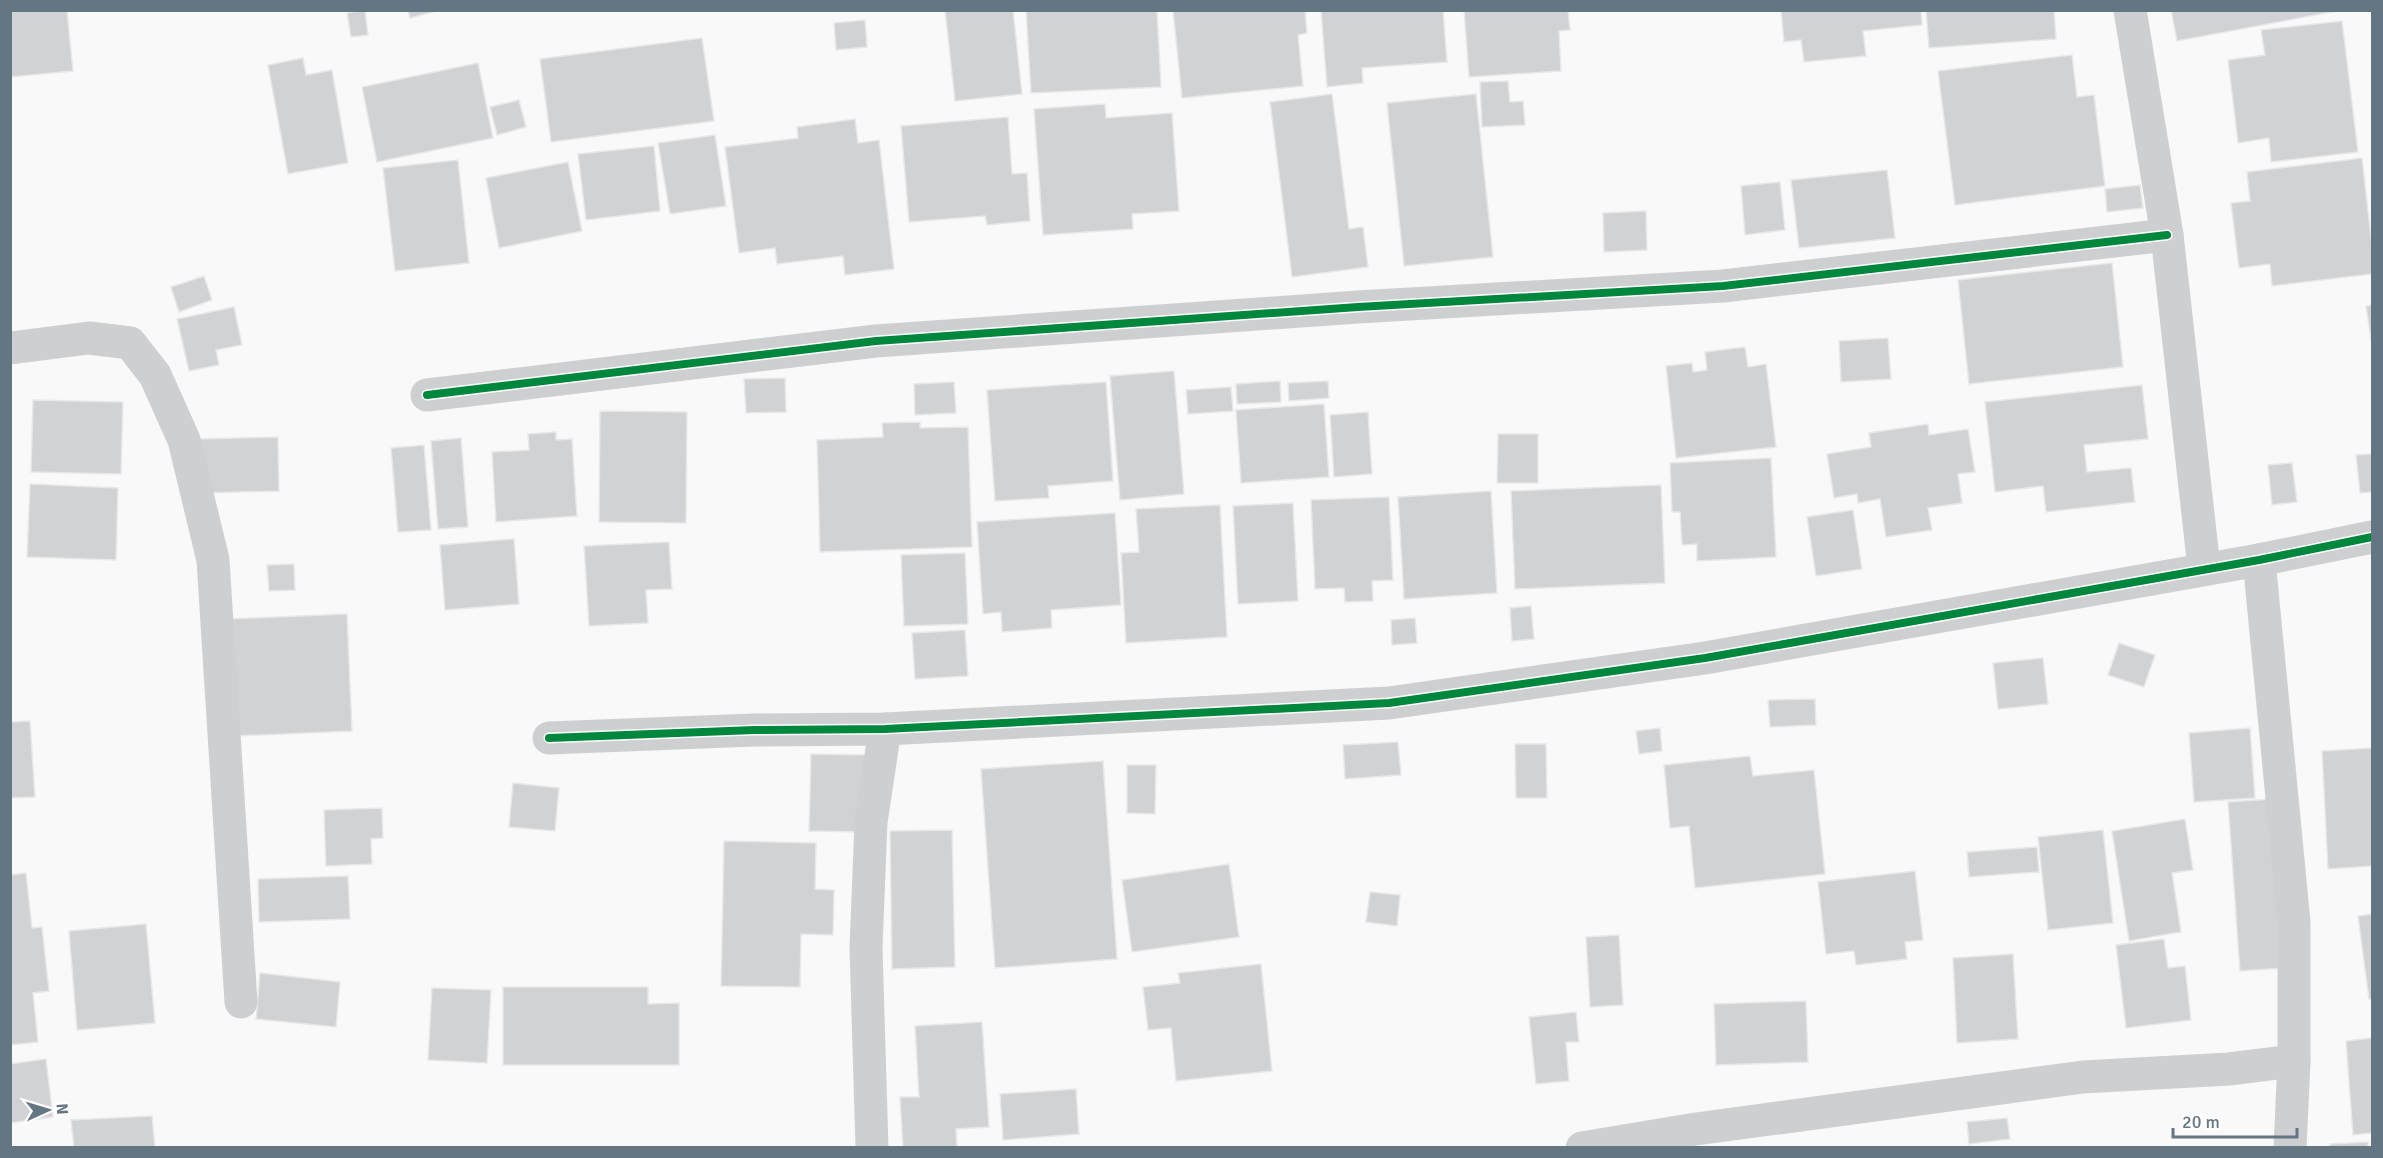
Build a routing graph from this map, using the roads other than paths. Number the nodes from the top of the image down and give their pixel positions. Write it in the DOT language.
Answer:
graph roads {
  1 [pos="2130,10"];
  2 [pos="2167,236"];
  3 [pos="10,348"];
  4 [pos="427,395"];
  5 [pos="2373,537"];
  6 [pos="2259,560"];
  7 [pos="2204,568"];
  8 [pos="885,729"];
  9 [pos="549,738"];
  10 [pos="242,1002"];
  11 [pos="2294,1061"];
  12 [pos="872,1148"];
  13 [pos="1582,1148"];
  14 [pos="2290,1148"];
  1 -- 2 [label="street"];
  2 -- 4 [label="street"];
  2 -- 7 [label="street"];
  3 -- 10 [label="street"];
  5 -- 6 [label="street"];
  6 -- 7 [label="street"];
  6 -- 11 [label="street"];
  7 -- 8 [label="street"];
  8 -- 9 [label="street"];
  8 -- 12 [label="street"];
  11 -- 13 [label="street"];
  11 -- 14 [label="street"];
}
